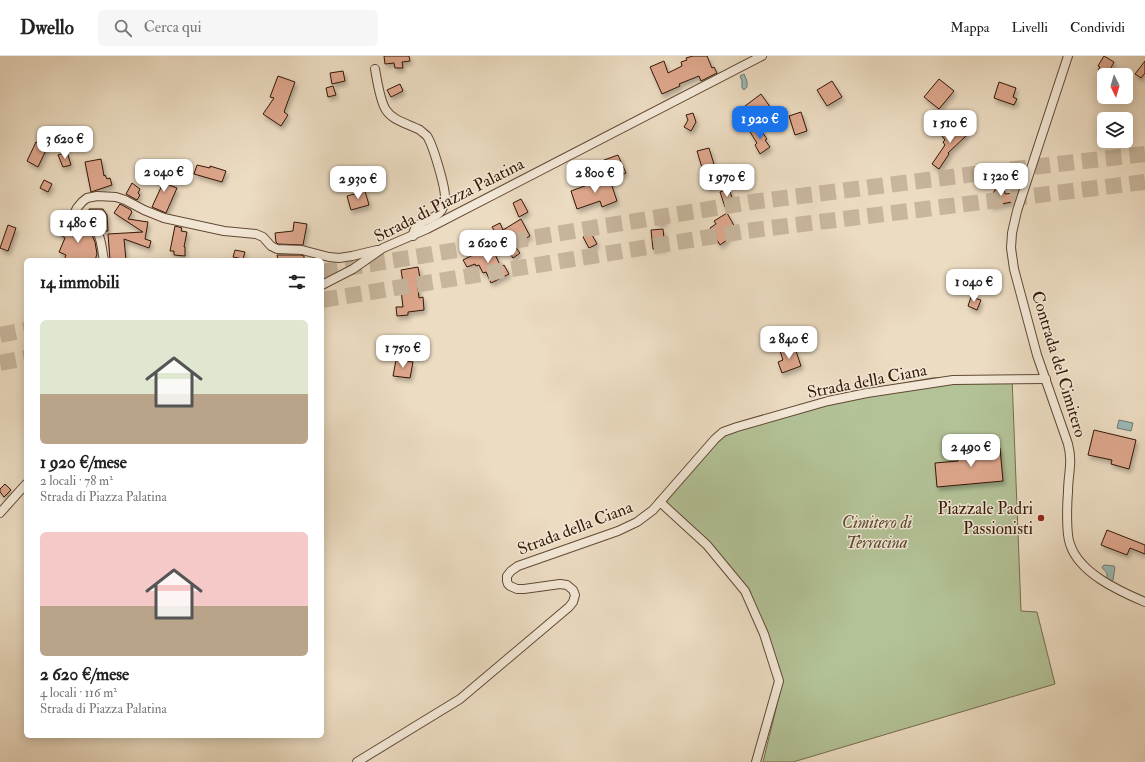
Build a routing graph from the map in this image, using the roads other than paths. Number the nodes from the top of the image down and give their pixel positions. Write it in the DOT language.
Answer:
graph roads {
  1 [pos="762,56"];
  2 [pos="1068,56"];
  3 [pos="375,69"];
  4 [pos="413,236"];
  5 [pos="384,248"];
  6 [pos="104,258"];
  7 [pos="324,284"];
  8 [pos="1046,379"];
  9 [pos="24,486"];
  10 [pos="660,502"];
  11 [pos="0,513"];
  12 [pos="1145,602"];
  13 [pos="357,762"];
  14 [pos="756,762"];
  1 -- 4 [label="street, Strada di Piazza Palatina"];
  2 -- 8 [label="street, Contrada del Cimitero"];
  3 -- 4 [label="street"];
  4 -- 5 [label="street, Strada di Piazza Palatina"];
  5 -- 6 [label="street"];
  5 -- 7 [label="street, Strada di Piazza Palatina"];
  8 -- 10 [label="street, Strada della Ciana"];
  8 -- 12 [label="street, Contrada del Cimitero"];
  9 -- 11 [label="street"];
  10 -- 13 [label="street, Strada della Ciana"];
  10 -- 14 [label="street"];
}
